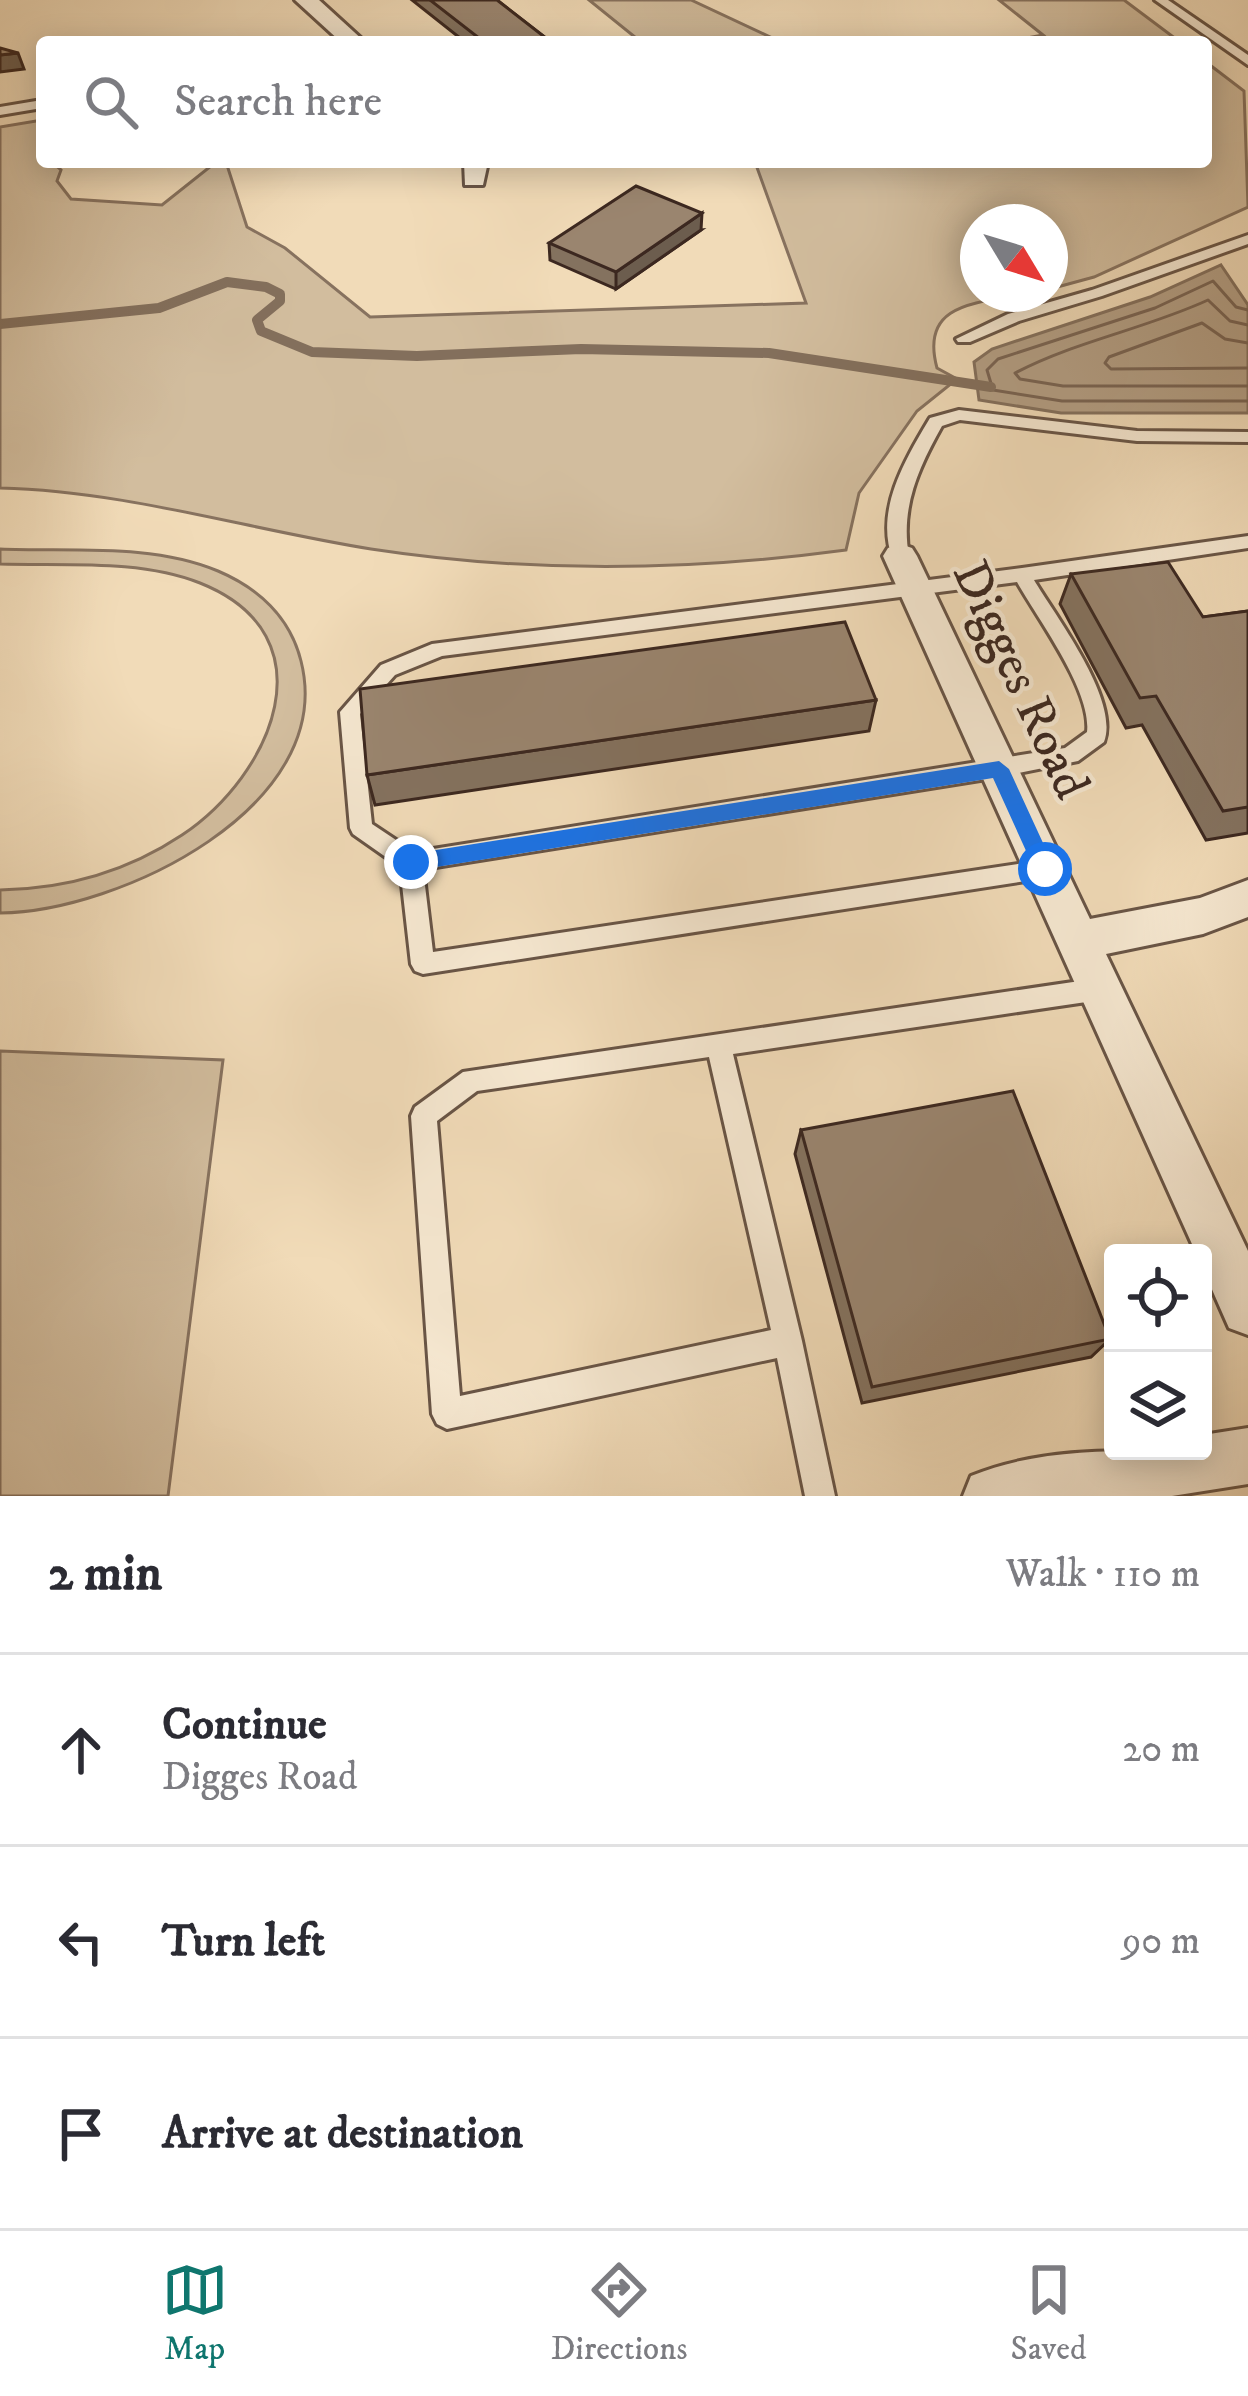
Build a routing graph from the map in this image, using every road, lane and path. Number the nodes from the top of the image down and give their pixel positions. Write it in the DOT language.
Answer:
graph roads {
  1 [pos="307,0"];
  2 [pos="1161,0"];
  3 [pos="340,36"];
  4 [pos="1248,61"];
  5 [pos="36,105"];
  6 [pos="0,111"];
  7 [pos="1248,239"];
  8 [pos="964,338"];
  9 [pos="1248,436"];
  10 [pos="1248,542"];
  11 [pos="908,573"];
  12 [pos="1022,575"];
  13 [pos="999,769"];
  14 [pos="411,862"];
  15 [pos="1045,869"];
  16 [pos="1248,898"];
  17 [pos="1080,940"];
  18 [pos="1100,988"];
  19 [pos="718,1044"];
  20 [pos="1248,1309"];
  21 [pos="788,1341"];
  22 [pos="1248,1456"];
  23 [pos="1194,1481"];
  24 [pos="820,1496"];
  25 [pos="991,1496"];
  1 -- 3 [label="street"];
  2 -- 4 [label="lane"];
  5 -- 6 [label="lane"];
  7 -- 8 [label="lane"];
  9 -- 11 [label="lane"];
  10 -- 12 [label="lane"];
  11 -- 12 [label="lane"];
  11 -- 13 [label="street, Digges Road"];
  11 -- 14 [label="lane"];
  12 -- 13 [label="lane"];
  13 -- 14 [label="lane"];
  13 -- 15 [label="street, Digges Road"];
  14 -- 15 [label="lane"];
  15 -- 17 [label="street, Digges Road"];
  16 -- 17 [label="street"];
  17 -- 18 [label="street, Digges Road"];
  18 -- 19 [label="lane"];
  18 -- 20 [label="street, Digges Road"];
  19 -- 21 [label="lane"];
  19 -- 21 [label="lane"];
  21 -- 24 [label="lane"];
  22 -- 23 [label="street"];
  23 -- 25 [label="street"];
}
